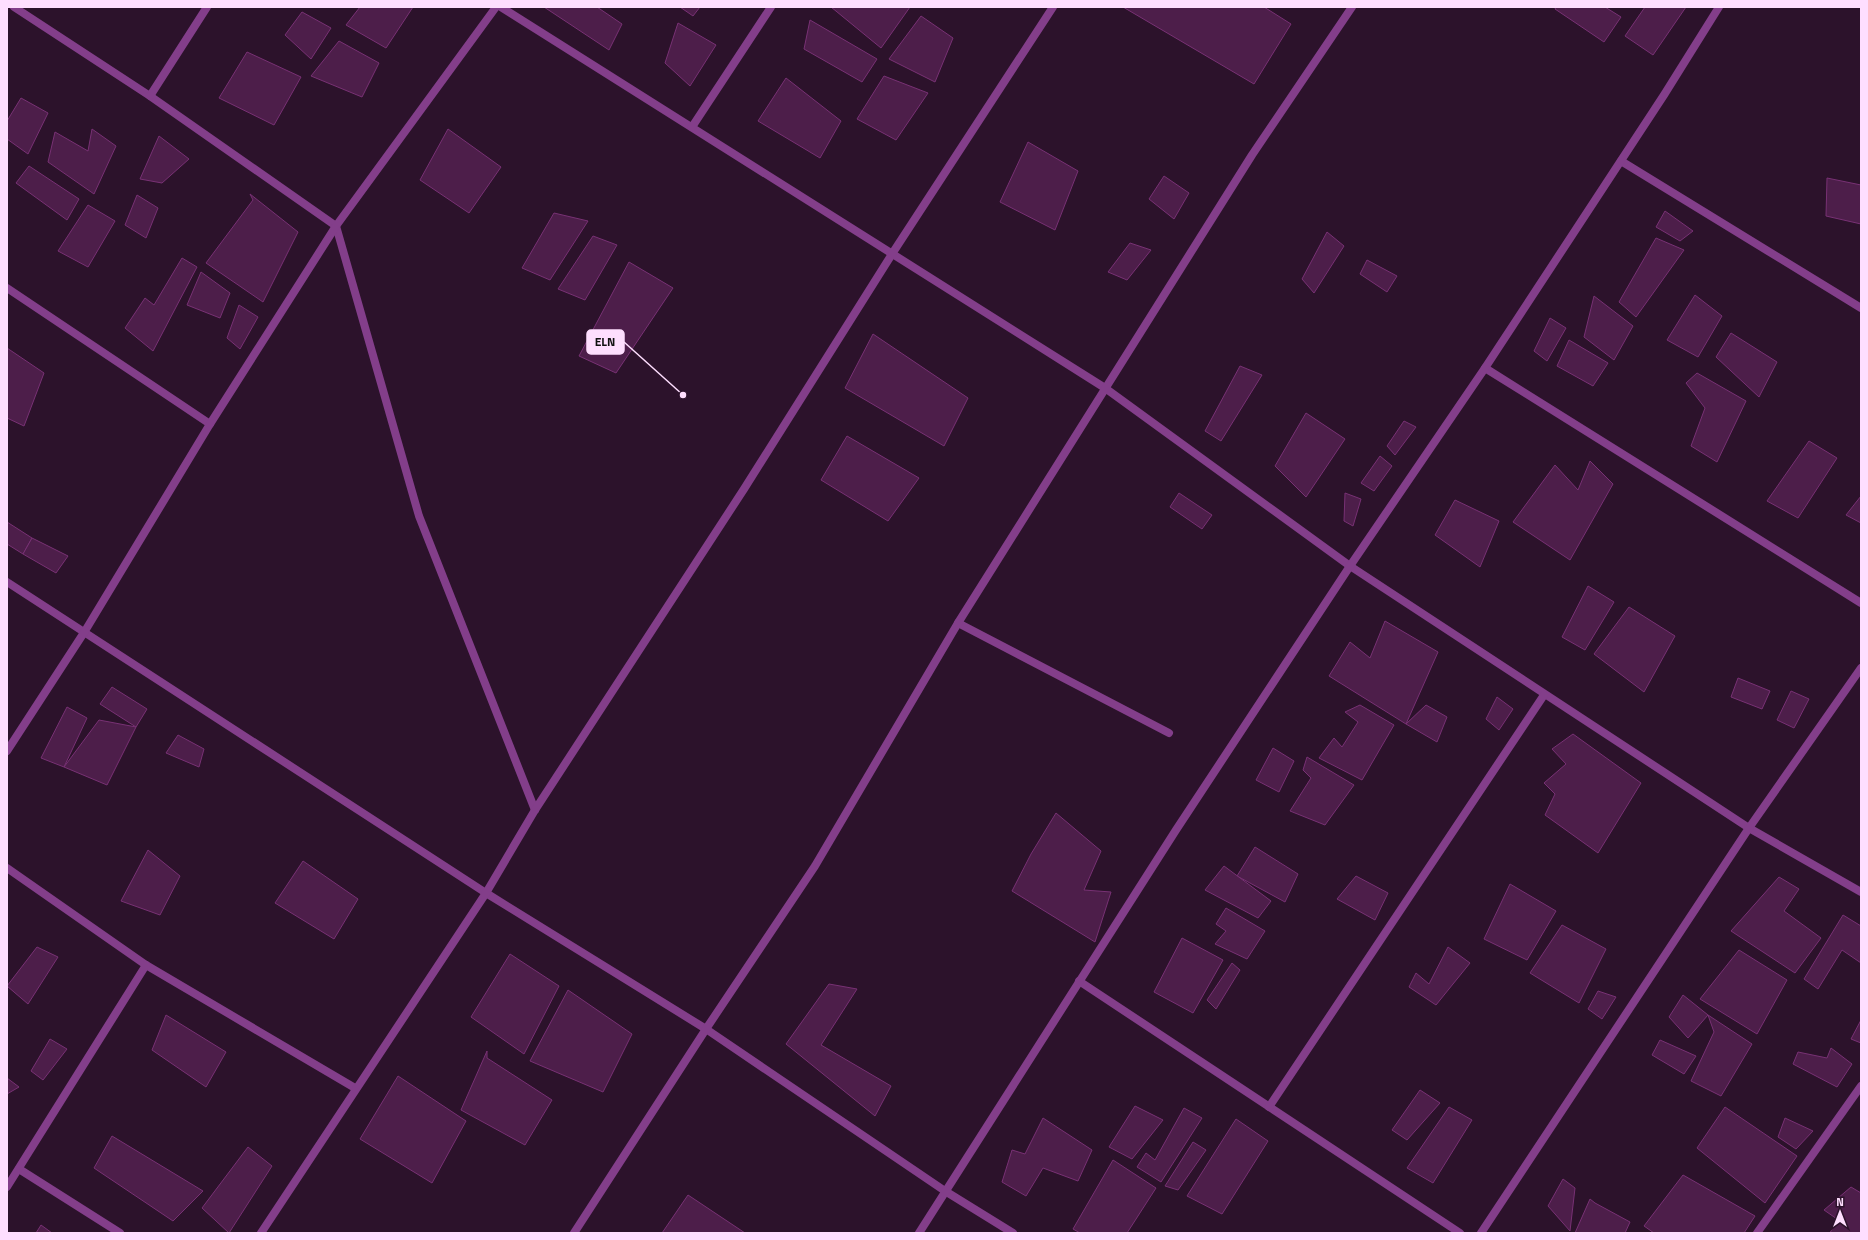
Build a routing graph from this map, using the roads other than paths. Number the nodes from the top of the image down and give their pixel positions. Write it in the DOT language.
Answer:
graph roads {
  1 [pos="14,7"];
  2 [pos="207,7"];
  3 [pos="496,7"];
  4 [pos="501,7"];
  5 [pos="771,7"];
  6 [pos="1053,7"];
  7 [pos="1719,7"];
  8 [pos="1348,8"];
  9 [pos="150,96"];
  10 [pos="692,127"];
  11 [pos="1621,161"];
  12 [pos="336,226"];
  13 [pos="892,254"];
  14 [pos="7,288"];
  15 [pos="1861,308"];
  16 [pos="1485,368"];
  17 [pos="1105,388"];
  18 [pos="210,424"];
  19 [pos="1350,566"];
  20 [pos="7,582"];
  21 [pos="1861,603"];
  22 [pos="958,623"];
  23 [pos="85,632"];
  24 [pos="1861,668"];
  25 [pos="1544,695"];
  26 [pos="1168,733"];
  27 [pos="7,751"];
  28 [pos="535,810"];
  29 [pos="1749,828"];
  30 [pos="7,868"];
  31 [pos="1861,892"];
  32 [pos="486,893"];
  33 [pos="146,964"];
  34 [pos="1079,981"];
  35 [pos="706,1029"];
  36 [pos="1861,1086"];
  37 [pos="355,1088"];
  38 [pos="1269,1107"];
  39 [pos="19,1168"];
  40 [pos="7,1187"];
  41 [pos="945,1191"];
  42 [pos="120,1233"];
  43 [pos="261,1233"];
  44 [pos="574,1233"];
  45 [pos="918,1233"];
  46 [pos="1013,1233"];
  47 [pos="1460,1233"];
  48 [pos="1481,1233"];
  49 [pos="1757,1233"];
  1 -- 9 [label="street"];
  2 -- 9 [label="street"];
  3 -- 12 [label="street"];
  4 -- 10 [label="street"];
  5 -- 10 [label="street"];
  6 -- 13 [label="street"];
  7 -- 11 [label="street"];
  8 -- 17 [label="street"];
  9 -- 12 [label="street"];
  10 -- 13 [label="street"];
  11 -- 15 [label="street"];
  11 -- 16 [label="street"];
  12 -- 18 [label="street"];
  12 -- 28 [label="street"];
  13 -- 17 [label="street"];
  13 -- 28 [label="street"];
  14 -- 18 [label="street"];
  16 -- 19 [label="street"];
  16 -- 21 [label="street"];
  17 -- 19 [label="street"];
  17 -- 22 [label="street"];
  18 -- 23 [label="street"];
  19 -- 25 [label="street"];
  19 -- 34 [label="street"];
  20 -- 23 [label="street"];
  22 -- 26 [label="street"];
  22 -- 35 [label="street"];
  23 -- 27 [label="street"];
  23 -- 32 [label="street"];
  24 -- 29 [label="street"];
  25 -- 29 [label="street"];
  25 -- 38 [label="street"];
  28 -- 32 [label="street"];
  29 -- 31 [label="street"];
  29 -- 48 [label="street"];
  30 -- 33 [label="street"];
  32 -- 35 [label="street"];
  32 -- 37 [label="street"];
  33 -- 37 [label="street"];
  33 -- 39 [label="street"];
  34 -- 38 [label="street"];
  34 -- 41 [label="street"];
  35 -- 41 [label="street"];
  35 -- 44 [label="street"];
  36 -- 49 [label="street"];
  37 -- 43 [label="street"];
  38 -- 47 [label="street"];
  39 -- 40 [label="street"];
  39 -- 42 [label="street"];
  41 -- 45 [label="street"];
  41 -- 46 [label="street"];
}
